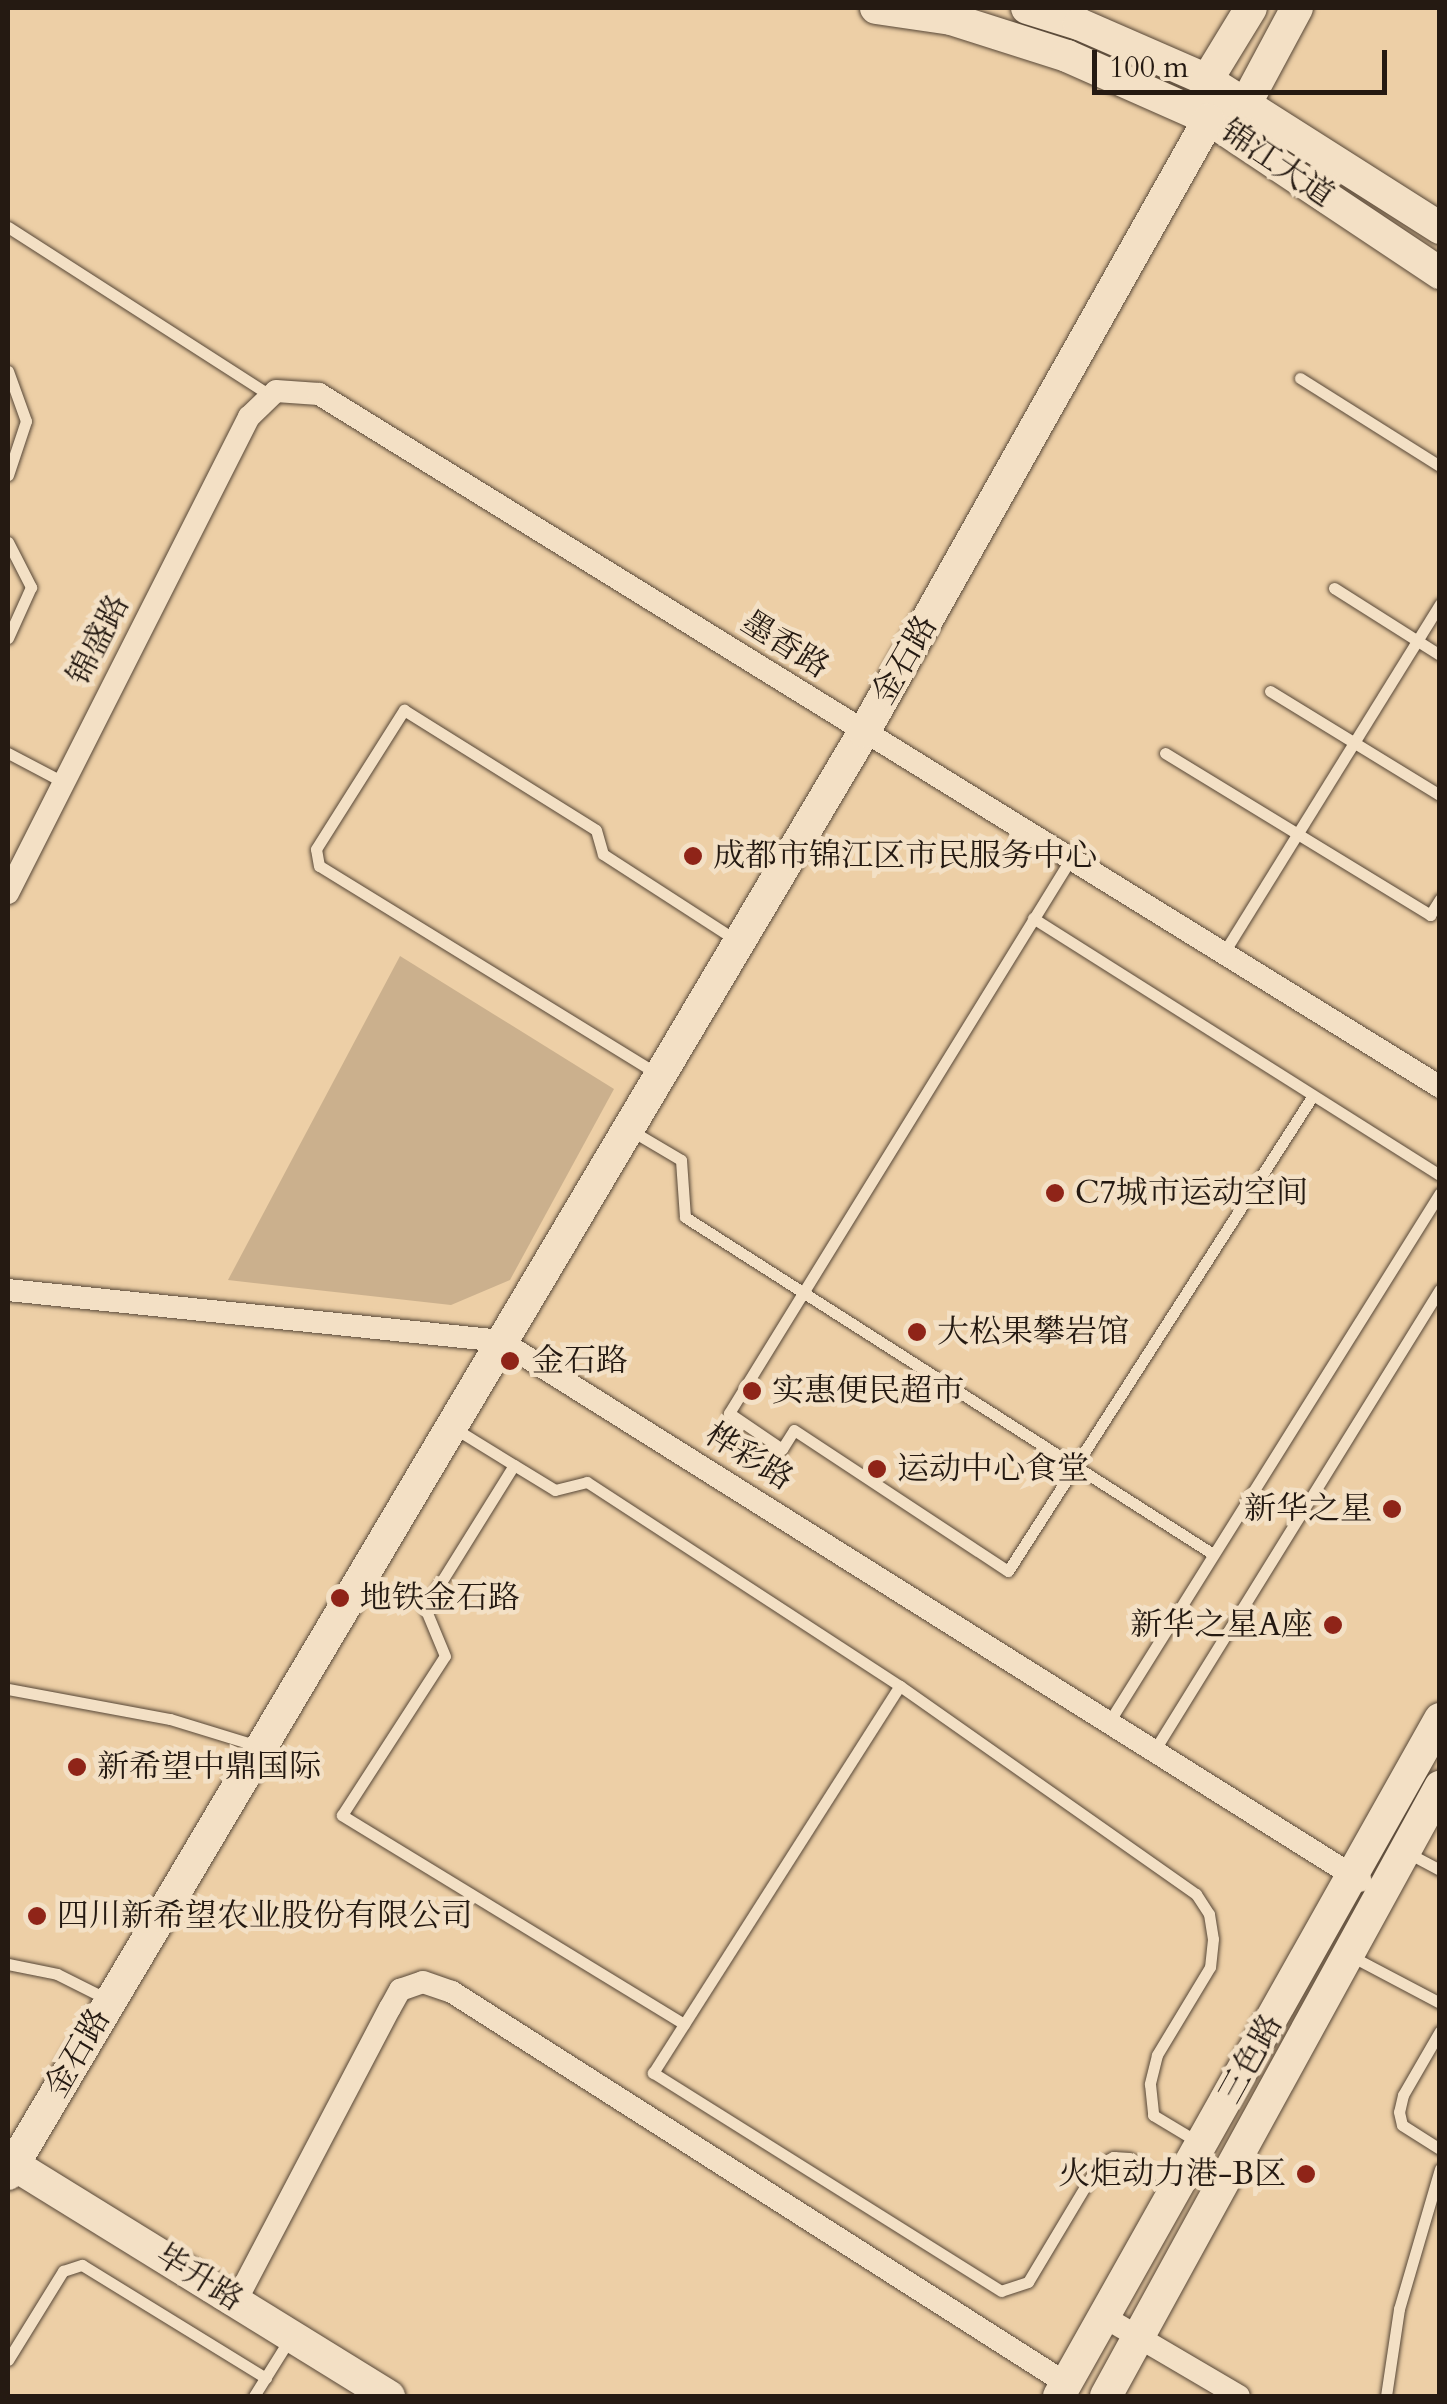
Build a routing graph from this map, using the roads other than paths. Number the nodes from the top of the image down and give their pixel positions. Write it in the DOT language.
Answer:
graph roads {
  1 [pos="876,8"];
  2 [pos="1027,8"];
  3 [pos="1251,8"];
  4 [pos="1297,8"];
  5 [pos="1206,80"];
  6 [pos="1246,103"];
  7 [pos="1209,119"];
  8 [pos="8,227"];
  9 [pos="1440,228"];
  10 [pos="1440,273"];
  11 [pos="8,371"];
  12 [pos="1300,378"];
  13 [pos="271,396"];
  14 [pos="1440,466"];
  15 [pos="8,476"];
  16 [pos="8,542"];
  17 [pos="1334,588"];
  18 [pos="1440,604"];
  19 [pos="8,638"];
  20 [pos="1417,640"];
  21 [pos="1440,654"];
  22 [pos="1270,691"];
  23 [pos="864,732"];
  24 [pos="1354,743"];
  25 [pos="1165,753"];
  26 [pos="8,754"];
  27 [pos="63,782"];
  28 [pos="1440,795"];
  29 [pos="1297,834"];
  30 [pos="1070,860"];
  31 [pos="14,864"];
  32 [pos="8,893"];
  33 [pos="1440,899"];
  34 [pos="1033,918"];
  35 [pos="739,942"];
  36 [pos="1223,954"];
  37 [pos="660,1075"];
  38 [pos="1440,1087"];
  39 [pos="1312,1097"];
  40 [pos="628,1128"];
  41 [pos="1440,1175"];
  42 [pos="1440,1193"];
  43 [pos="1440,1289"];
  44 [pos="8,1290"];
  45 [pos="806,1294"];
  46 [pos="501,1341"];
  47 [pos="450,1426"];
  48 [pos="514,1465"];
  49 [pos="1079,1466"];
  50 [pos="1214,1554"];
  51 [pos="900,1686"];
  52 [pos="8,1689"];
  53 [pos="1440,1719"];
  54 [pos="1109,1722"];
  55 [pos="258,1746"];
  56 [pos="1154,1751"];
  57 [pos="1440,1787"];
  58 [pos="1404,1850"];
  59 [pos="1440,1870"];
  60 [pos="1367,1885"];
  61 [pos="1348,1954"];
  62 [pos="8,1964"];
  63 [pos="109,2000"];
  64 [pos="1440,2003"];
  65 [pos="684,2024"];
  66 [pos="1440,2031"];
  67 [pos="1203,2146"];
  68 [pos="1440,2149"];
  69 [pos="10,2166"];
  70 [pos="1440,2168"];
  71 [pos="1180,2188"];
  72 [pos="236,2301"];
  73 [pos="1106,2318"];
  74 [pos="292,2336"];
  75 [pos="1142,2338"];
  76 [pos="8,2360"];
  77 [pos="266,2378"];
  78 [pos="1063,2390"];
  79 [pos="254,2396"];
  80 [pos="389,2396"];
  81 [pos="1106,2396"];
  82 [pos="1239,2396"];
  83 [pos="1386,2396"];
  1 -- 7 [label="street, 锦江大道"];
  2 -- 5 [label="street, 锦江大道"];
  3 -- 5 [label="street"];
  4 -- 6 [label="street"];
  5 -- 6 [label="street, 锦江大道"];
  5 -- 7 [label="street"];
  6 -- 7 [label="street"];
  6 -- 9 [label="street, 锦江大道"];
  7 -- 10 [label="street, 锦江大道"];
  7 -- 23 [label="street, 金石路"];
  8 -- 13 [label="lane"];
  11 -- 15 [label="lane"];
  12 -- 14 [label="lane"];
  13 -- 23 [label="street, 墨香路"];
  13 -- 27 [label="street, 锦盛路"];
  16 -- 19 [label="lane"];
  17 -- 20 [label="lane"];
  18 -- 20 [label="lane"];
  20 -- 21 [label="lane"];
  20 -- 24 [label="lane"];
  22 -- 24 [label="lane"];
  23 -- 30 [label="street, 墨香路"];
  23 -- 35 [label="street, 金石路"];
  24 -- 28 [label="lane"];
  24 -- 29 [label="lane"];
  25 -- 29 [label="lane"];
  26 -- 27 [label="lane"];
  27 -- 31 [label="street, 锦盛路"];
  29 -- 33 [label="lane"];
  29 -- 36 [label="lane"];
  30 -- 34 [label="lane"];
  30 -- 36 [label="street, 墨香路"];
  31 -- 32 [label="street, 锦盛路"];
  34 -- 39 [label="lane"];
  34 -- 45 [label="lane"];
  35 -- 37 [label="street, 金石路"];
  35 -- 37 [label="lane"];
  36 -- 38 [label="street, 墨香路"];
  37 -- 40 [label="street, 金石路"];
  39 -- 41 [label="lane"];
  39 -- 49 [label="lane"];
  40 -- 45 [label="lane"];
  40 -- 46 [label="street, 金石路"];
  42 -- 50 [label="lane"];
  43 -- 56 [label="lane"];
  44 -- 46 [label="street, 桦彩路"];
  45 -- 49 [label="lane"];
  45 -- 49 [label="lane"];
  46 -- 47 [label="street, 金石路"];
  46 -- 54 [label="street, 桦彩路"];
  47 -- 48 [label="lane"];
  47 -- 55 [label="street, 金石路"];
  48 -- 51 [label="lane"];
  48 -- 65 [label="lane"];
  49 -- 50 [label="lane"];
  50 -- 54 [label="lane"];
  51 -- 65 [label="lane"];
  51 -- 67 [label="lane"];
  52 -- 55 [label="lane"];
  53 -- 60 [label="street, 三色路"];
  54 -- 56 [label="street, 桦彩路"];
  55 -- 63 [label="street, 金石路"];
  56 -- 60 [label="street, 桦彩路"];
  57 -- 58 [label="street, 三色路"];
  58 -- 59 [label="lane"];
  58 -- 60 [label="street, 三色路"];
  60 -- 61 [label="street, 三色路"];
  60 -- 67 [label="street, 三色路"];
  61 -- 64 [label="lane"];
  61 -- 75 [label="street, 三色路"];
  62 -- 63 [label="lane"];
  63 -- 69 [label="street, 金石路"];
  65 -- 71 [label="lane"];
  66 -- 68 [label="lane"];
  67 -- 71 [label="street, 三色路"];
  69 -- 72 [label="street, 毕升路"];
  70 -- 83 [label="lane"];
  71 -- 73 [label="street, 三色路"];
  72 -- 74 [label="street, 毕升路"];
  72 -- 78 [label="street"];
  73 -- 75 [label="street"];
  73 -- 78 [label="street, 三色路"];
  74 -- 77 [label="lane"];
  74 -- 80 [label="street, 毕升路"];
  75 -- 81 [label="street, 三色路"];
  75 -- 82 [label="street"];
  76 -- 77 [label="lane"];
  77 -- 79 [label="lane"];
}
